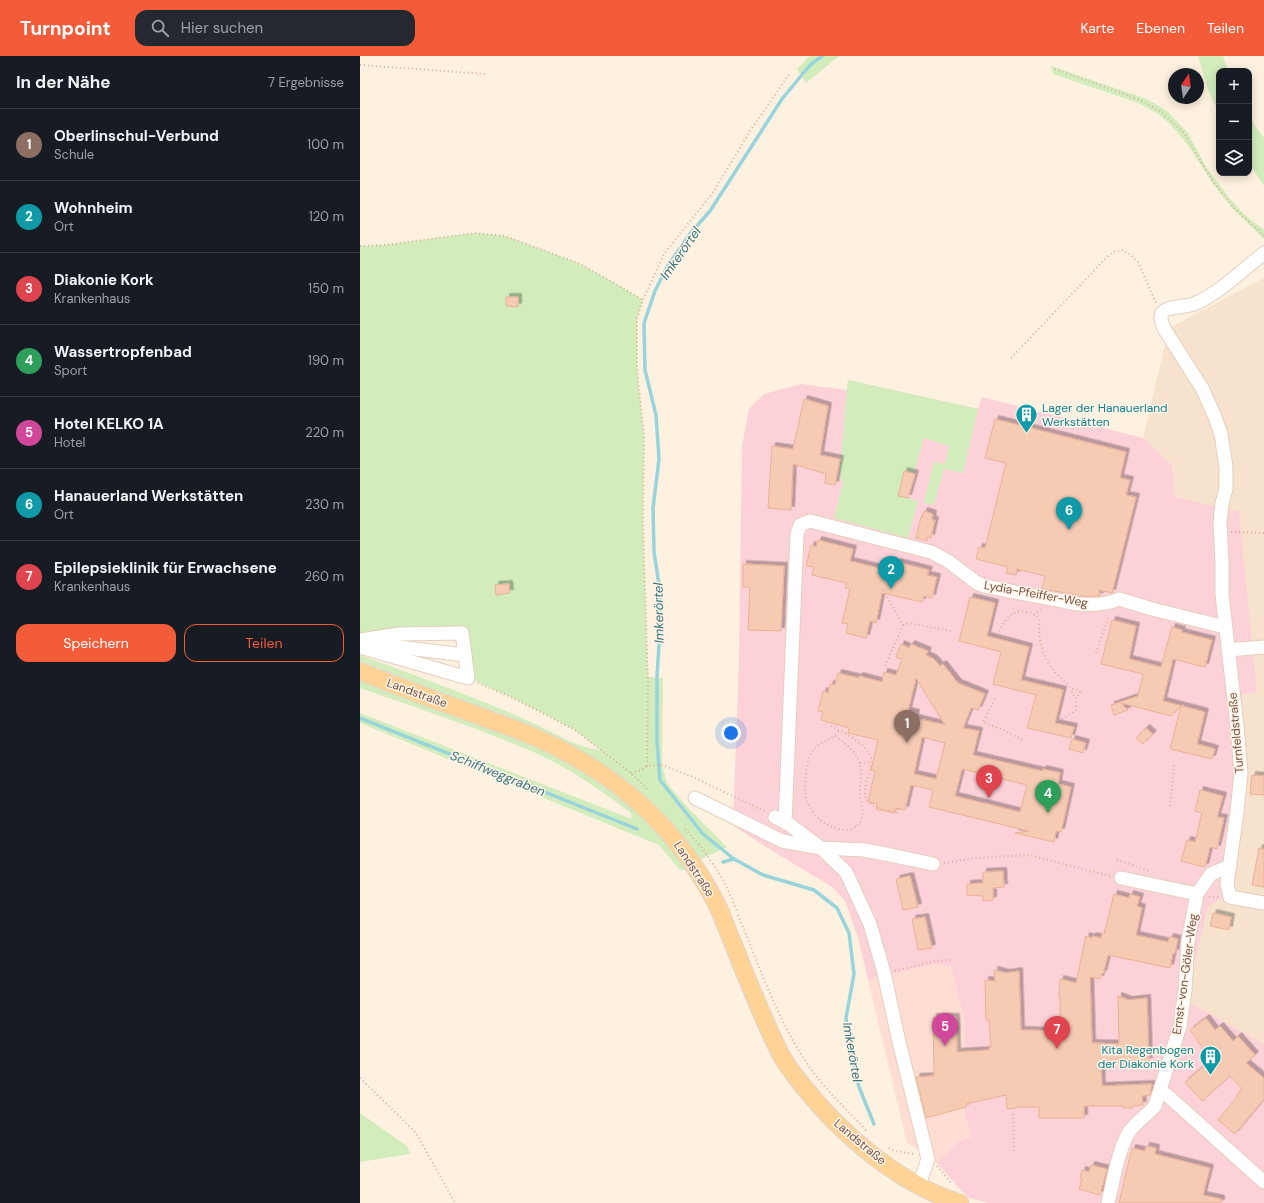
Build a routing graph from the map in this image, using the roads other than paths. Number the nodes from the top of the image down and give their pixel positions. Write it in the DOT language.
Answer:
graph roads {
  1 [pos="1264,253"];
  2 [pos="1225,628"];
  3 [pos="360,640"];
  4 [pos="360,644"];
  5 [pos="360,647"];
  6 [pos="1264,647"];
  7 [pos="1228,650"];
  8 [pos="465,655"];
  9 [pos="360,671"];
  10 [pos="695,798"];
  11 [pos="821,848"];
  12 [pos="933,864"];
  13 [pos="1230,866"];
  14 [pos="1121,878"];
  15 [pos="1197,894"];
  16 [pos="1264,903"];
  17 [pos="1160,1092"];
  18 [pos="1264,1182"];
  19 [pos="919,1185"];
  20 [pos="956,1202"];
  21 [pos="1108,1203"];
  1 -- 2 [label="street, Turnfeldstraße"];
  2 -- 7 [label="street, Turnfeldstraße"];
  2 -- 11 [label="street, Lydia-Pfeiffer-Weg"];
  3 -- 8 [label="street"];
  4 -- 8 [label="street"];
  5 -- 8 [label="street"];
  6 -- 7 [label="street"];
  7 -- 13 [label="street, Turnfeldstraße"];
  9 -- 19 [label="main road, Landstraße"];
  10 -- 11 [label="street"];
  11 -- 12 [label="street"];
  11 -- 19 [label="street"];
  13 -- 15 [label="street, Ernst-von-Göler-Weg"];
  13 -- 16 [label="street, Turnfeldstraße"];
  14 -- 15 [label="street"];
  15 -- 17 [label="street, Ernst-von-Göler-Weg"];
  17 -- 18 [label="street"];
  17 -- 21 [label="street, Ernst-von-Göler-Weg"];
  19 -- 20 [label="main road, Landstraße"];
}
